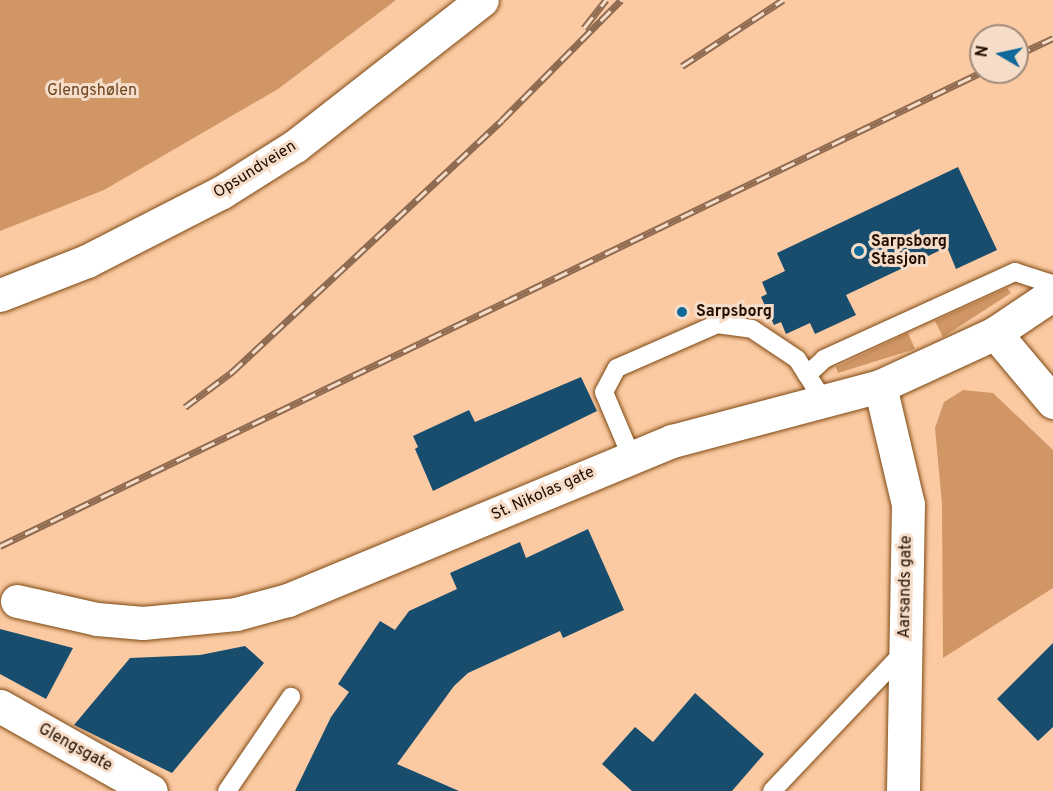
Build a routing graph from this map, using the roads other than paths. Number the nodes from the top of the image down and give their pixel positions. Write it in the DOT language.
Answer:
graph roads {
  1 [pos="482,0"];
  2 [pos="1053,284"];
  3 [pos="1053,294"];
  4 [pos="0,295"];
  5 [pos="995,333"];
  6 [pos="807,375"];
  7 [pos="880,386"];
  8 [pos="1053,402"];
  9 [pos="825,403"];
  10 [pos="631,456"];
  11 [pos="17,601"];
  12 [pos="906,650"];
  13 [pos="291,697"];
  14 [pos="0,706"];
  15 [pos="151,791"];
  16 [pos="227,791"];
  17 [pos="772,791"];
  18 [pos="903,791"];
  1 -- 4 [label="street, Opsundveien"];
  2 -- 6 [label="lane"];
  3 -- 5 [label="street, St. Nikolas gate"];
  5 -- 7 [label="street, St. Nikolas gate"];
  5 -- 8 [label="street"];
  6 -- 9 [label="lane"];
  6 -- 10 [label="lane"];
  7 -- 9 [label="street, St. Nikolas gate"];
  7 -- 12 [label="street, Aarsands gate"];
  9 -- 10 [label="street, St. Nikolas gate"];
  10 -- 11 [label="street, St. Nikolas gate"];
  12 -- 17 [label="lane"];
  12 -- 18 [label="street, Aarsands gate"];
  13 -- 16 [label="lane"];
  14 -- 15 [label="street, Glengsgate"];
}
